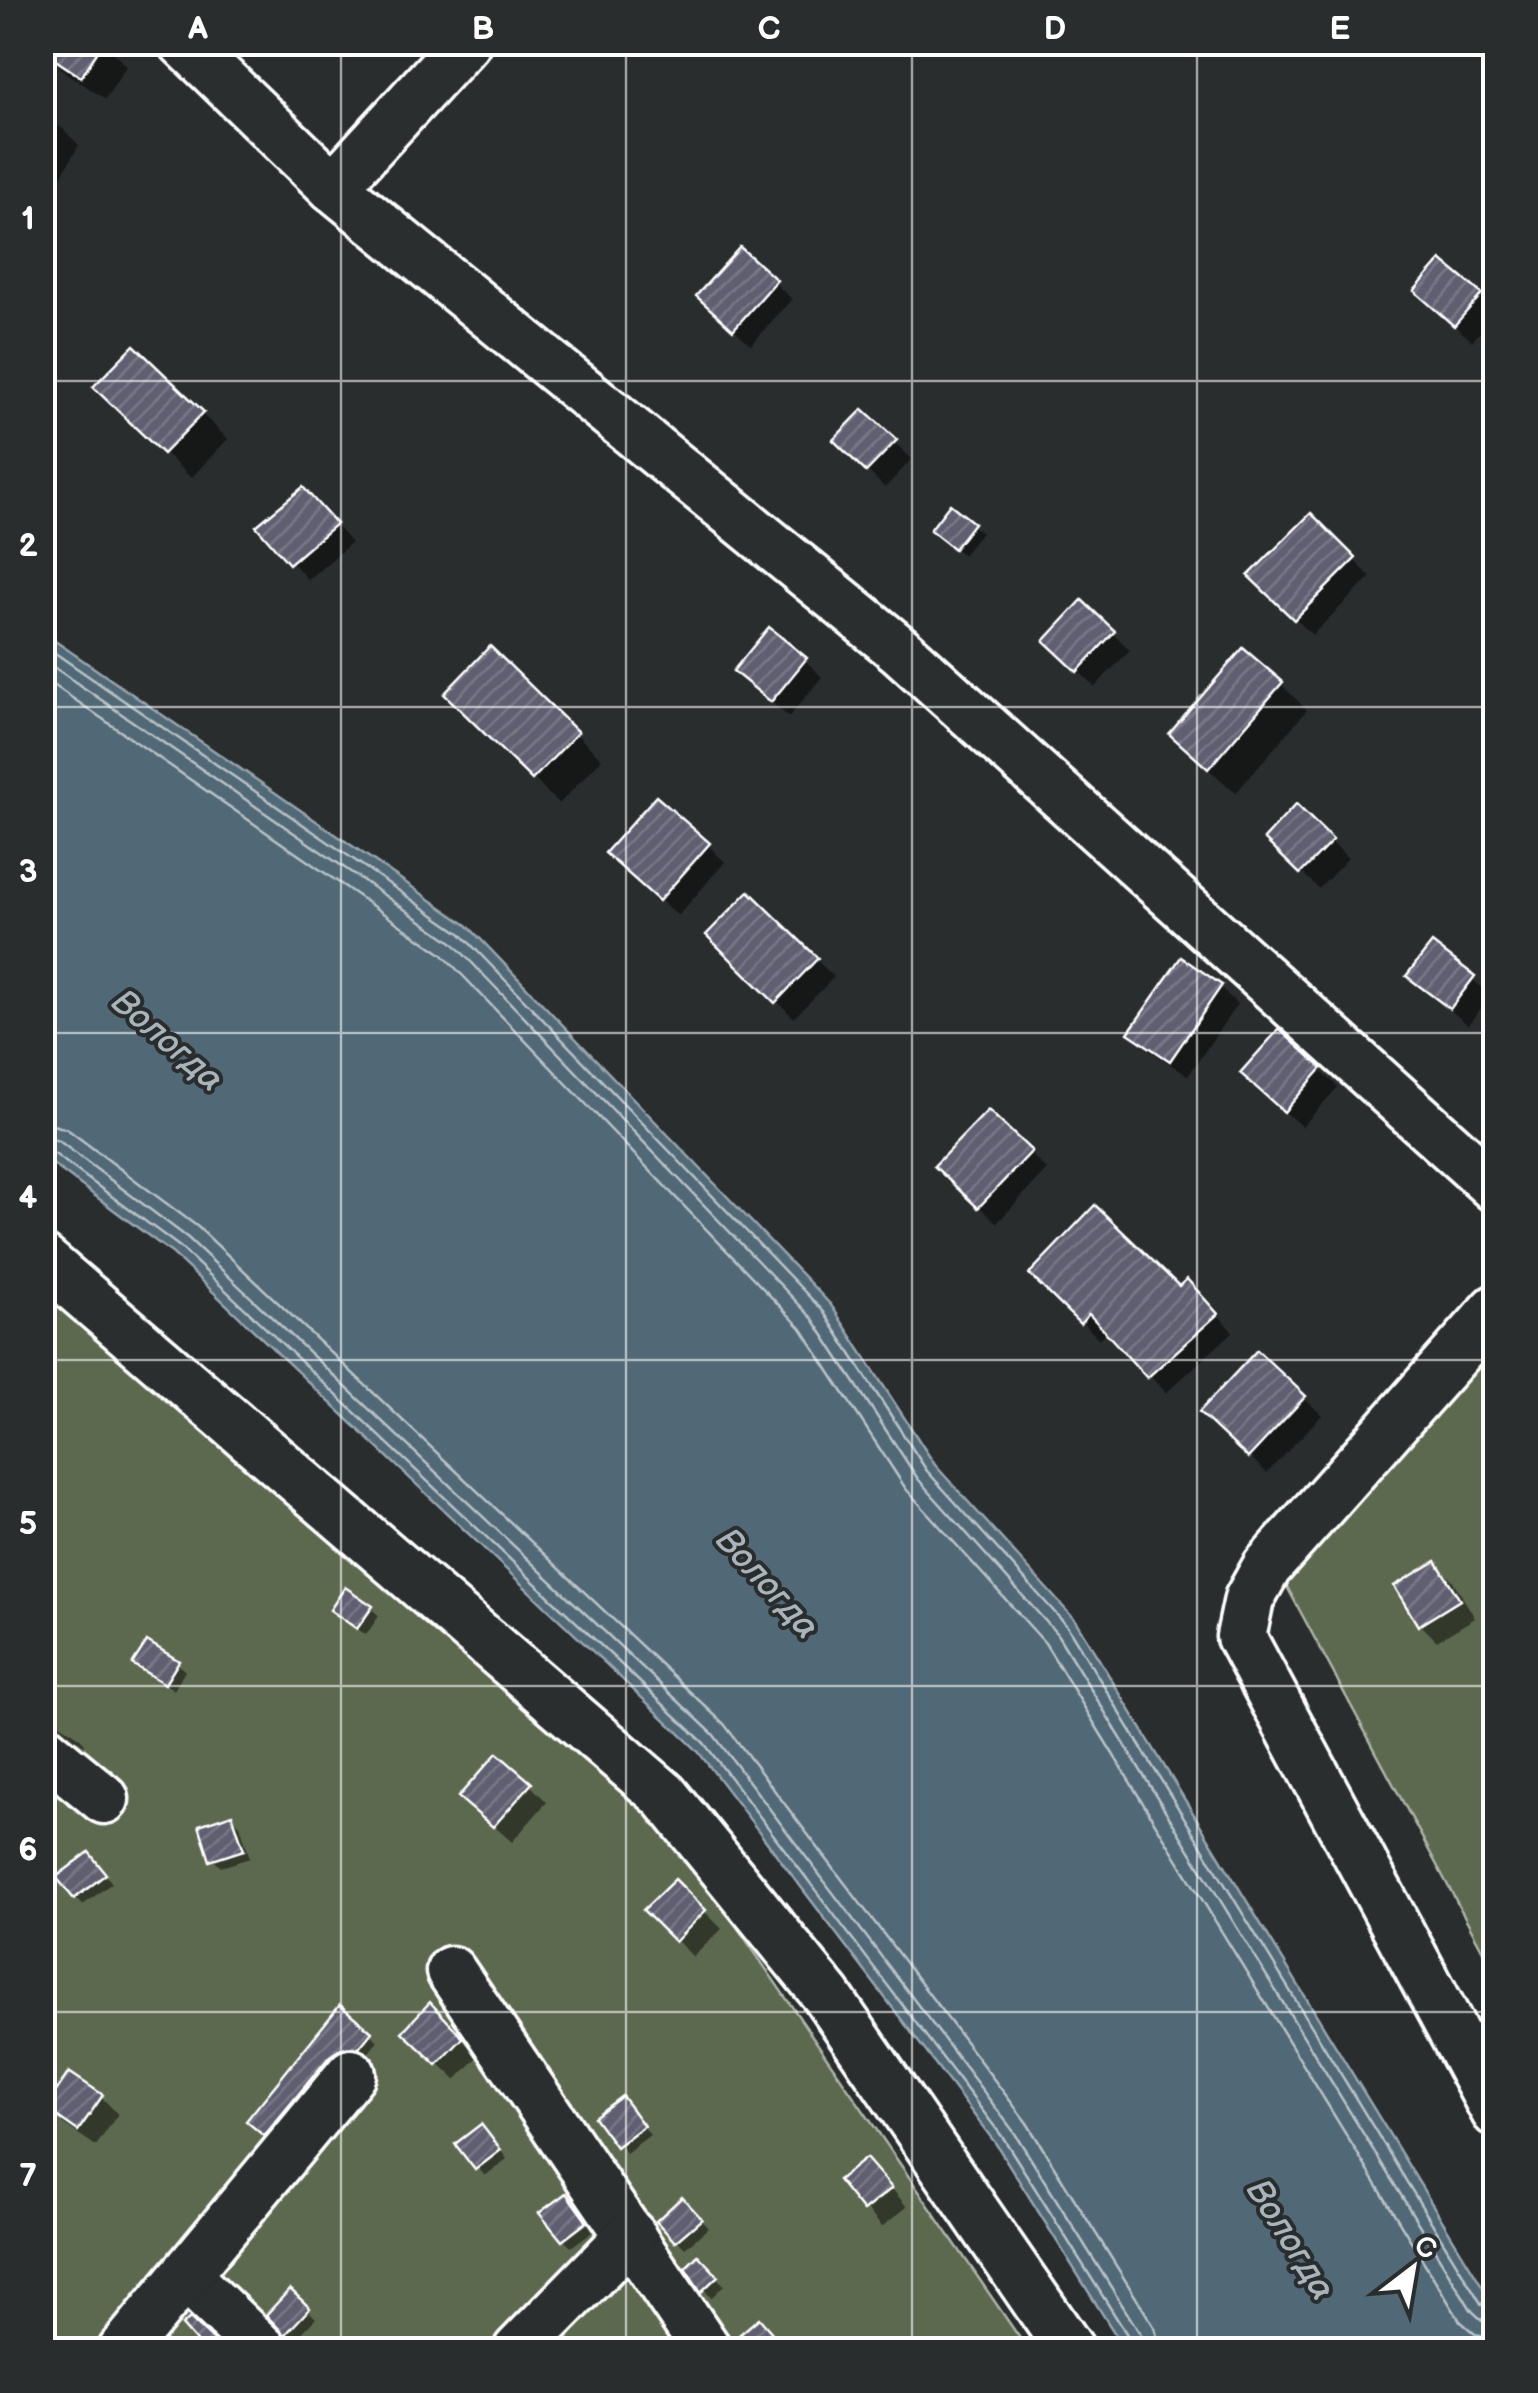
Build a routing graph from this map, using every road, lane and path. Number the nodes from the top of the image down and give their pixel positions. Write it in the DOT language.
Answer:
graph roads {
  1 [pos="184,42"];
  2 [pos="466,42"];
  3 [pos="333,187"];
  4 [pos="1496,1188"];
  5 [pos="42,1259"];
  6 [pos="1496,1309"];
  7 [pos="42,1748"];
  8 [pos="104,1799"];
  9 [pos="451,1972"];
  10 [pos="351,2074"];
  11 [pos="1496,2112"];
  12 [pos="631,2235"];
  13 [pos="186,2276"];
  14 [pos="124,2350"];
  15 [pos="263,2350"];
  16 [pos="518,2350"];
  17 [pos="707,2350"];
  18 [pos="1070,2350"];
  1 -- 3 [label="street"];
  2 -- 3 [label="street"];
  3 -- 4 [label="street"];
  5 -- 18 [label="street"];
  6 -- 11 [label="street"];
  7 -- 8 [label="street"];
  9 -- 12 [label="street"];
  10 -- 13 [label="street"];
  12 -- 16 [label="street"];
  12 -- 17 [label="street"];
  13 -- 14 [label="street"];
  13 -- 15 [label="street"];
}
